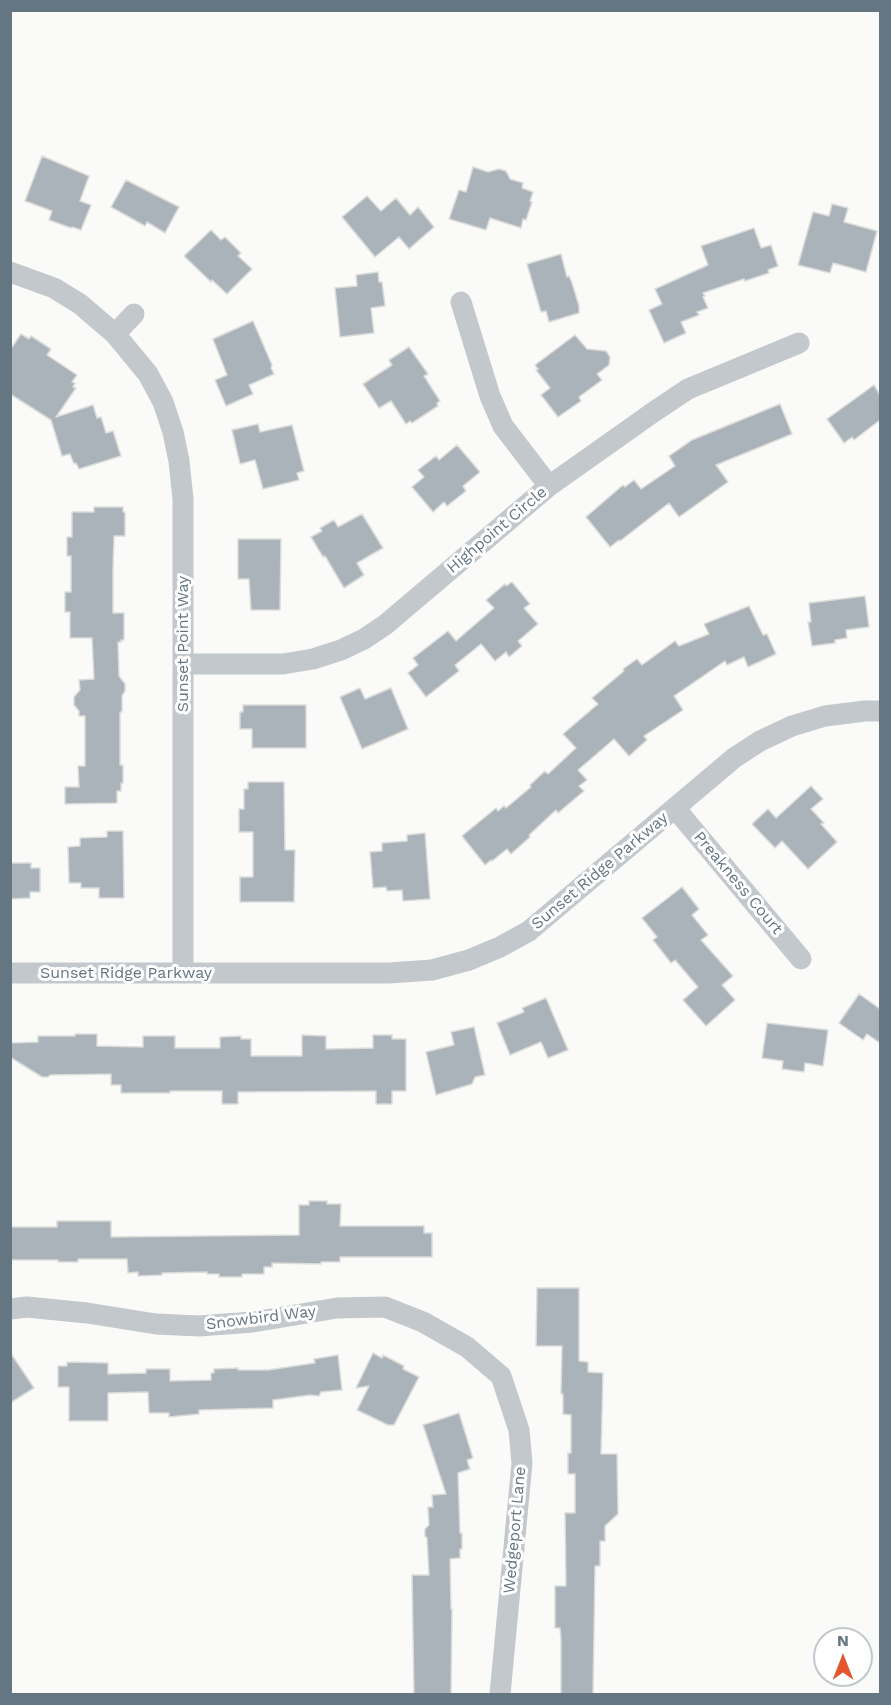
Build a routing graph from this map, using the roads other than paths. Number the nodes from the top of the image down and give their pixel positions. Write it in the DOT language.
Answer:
graph roads {
  1 [pos="10,272"];
  2 [pos="462,302"];
  3 [pos="134,314"];
  4 [pos="115,333"];
  5 [pos="799,343"];
  6 [pos="549,486"];
  7 [pos="183,664"];
  8 [pos="880,711"];
  9 [pos="675,808"];
  10 [pos="801,958"];
  11 [pos="10,973"];
  12 [pos="183,973"];
  13 [pos="10,1309"];
  14 [pos="467,1347"];
  15 [pos="500,1695"];
  1 -- 4 [label="street, Sunset Point Way"];
  2 -- 6 [label="street"];
  3 -- 4 [label="street"];
  4 -- 7 [label="street, Sunset Point Way"];
  5 -- 6 [label="street, Highpoint Circle"];
  6 -- 7 [label="street, Highpoint Circle"];
  7 -- 12 [label="street, Sunset Point Way"];
  8 -- 9 [label="street, Sunset Ridge Parkway"];
  9 -- 10 [label="street, Preakness Court"];
  9 -- 12 [label="street, Sunset Ridge Parkway"];
  11 -- 12 [label="street, Sunset Ridge Parkway"];
  13 -- 14 [label="street, Snowbird Way"];
  14 -- 15 [label="street, Wedgeport Lane"];
}
